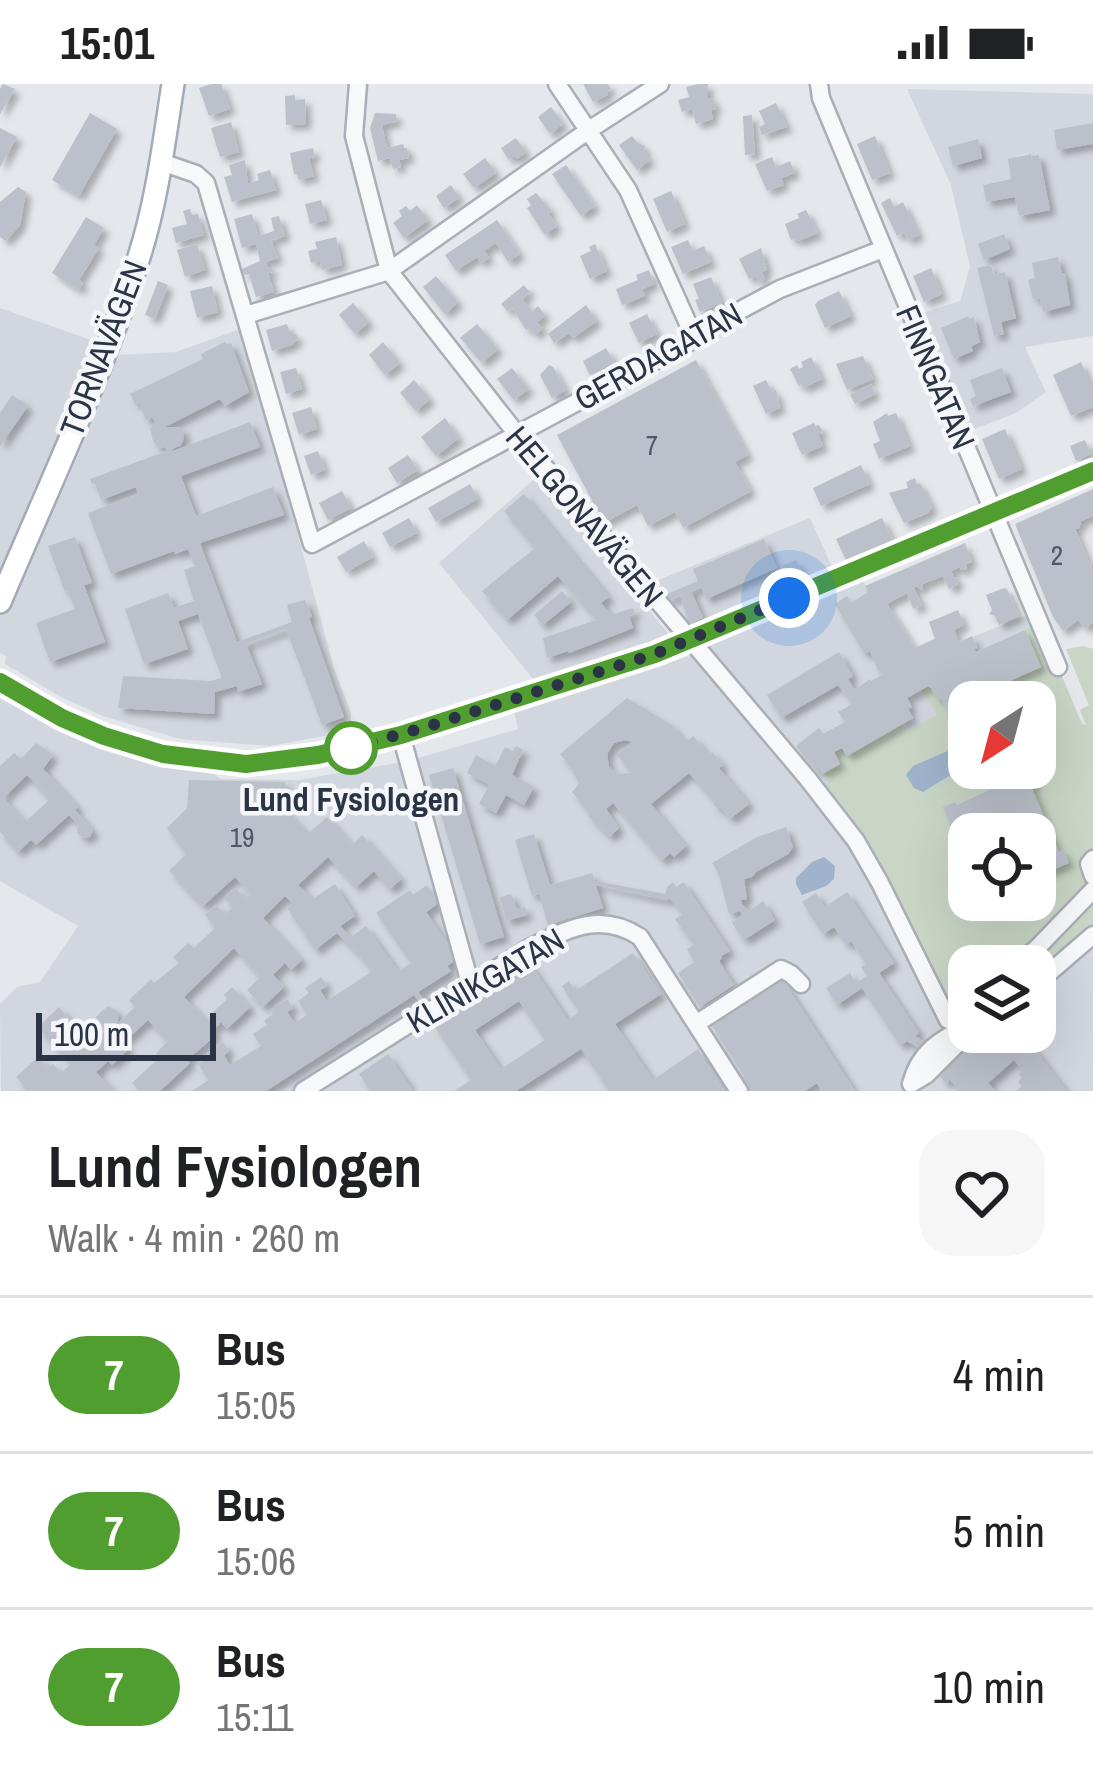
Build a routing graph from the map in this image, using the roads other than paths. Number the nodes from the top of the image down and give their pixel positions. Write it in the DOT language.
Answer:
graph roads {
  1 [pos="173,84"];
  2 [pos="358,84"];
  3 [pos="557,84"];
  4 [pos="660,84"];
  5 [pos="819,84"];
  6 [pos="589,130"];
  7 [pos="160,162"];
  8 [pos="883,249"];
  9 [pos="388,271"];
  10 [pos="246,316"];
  11 [pos="695,339"];
  12 [pos="516,434"];
  13 [pos="1093,471"];
  14 [pos="993,513"];
  15 [pos="0,602"];
  16 [pos="688,641"];
  17 [pos="1058,667"];
  18 [pos="0,682"];
  19 [pos="401,735"];
  20 [pos="1093,859"];
  21 [pos="1093,876"];
  22 [pos="1093,890"];
  23 [pos="1093,935"];
  24 [pos="1040,945"];
  25 [pos="1056,967"];
  26 [pos="470,983"];
  27 [pos="801,984"];
  28 [pos="948,1017"];
  29 [pos="696,1024"];
  30 [pos="948,1052"];
  31 [pos="914,1088"];
  32 [pos="303,1091"];
  33 [pos="739,1091"];
  1 -- 7 [label="main road, TORNAVÄGEN"];
  2 -- 9 [label="street, HELGONAVÄGEN"];
  3 -- 6 [label="street"];
  4 -- 6 [label="street"];
  5 -- 8 [label="street, FINNGATAN"];
  6 -- 9 [label="street"];
  6 -- 11 [label="street"];
  7 -- 10 [label="street"];
  7 -- 15 [label="main road, TORNAVÄGEN"];
  8 -- 11 [label="street, GERDAGATAN"];
  8 -- 14 [label="street, FINNGATAN"];
  9 -- 10 [label="street"];
  9 -- 12 [label="street, HELGONAVÄGEN"];
  10 -- 12 [label="street, GERDAGATAN"];
  11 -- 12 [label="street, GERDAGATAN"];
  12 -- 16 [label="street, HELGONAVÄGEN"];
  13 -- 14 [label="street"];
  14 -- 16 [label="street"];
  14 -- 17 [label="street, FINNGATAN"];
  16 -- 19 [label="street"];
  16 -- 28 [label="street, HELGONAVÄGEN"];
  18 -- 19 [label="street"];
  19 -- 26 [label="street"];
  20 -- 21 [label="street"];
  22 -- 24 [label="street"];
  23 -- 25 [label="street"];
  26 -- 29 [label="street, KLINIKGATAN"];
  26 -- 32 [label="street, KLINIKGATAN"];
  27 -- 29 [label="street"];
  29 -- 33 [label="street, KLINIKGATAN"];
  30 -- 31 [label="street"];
}
